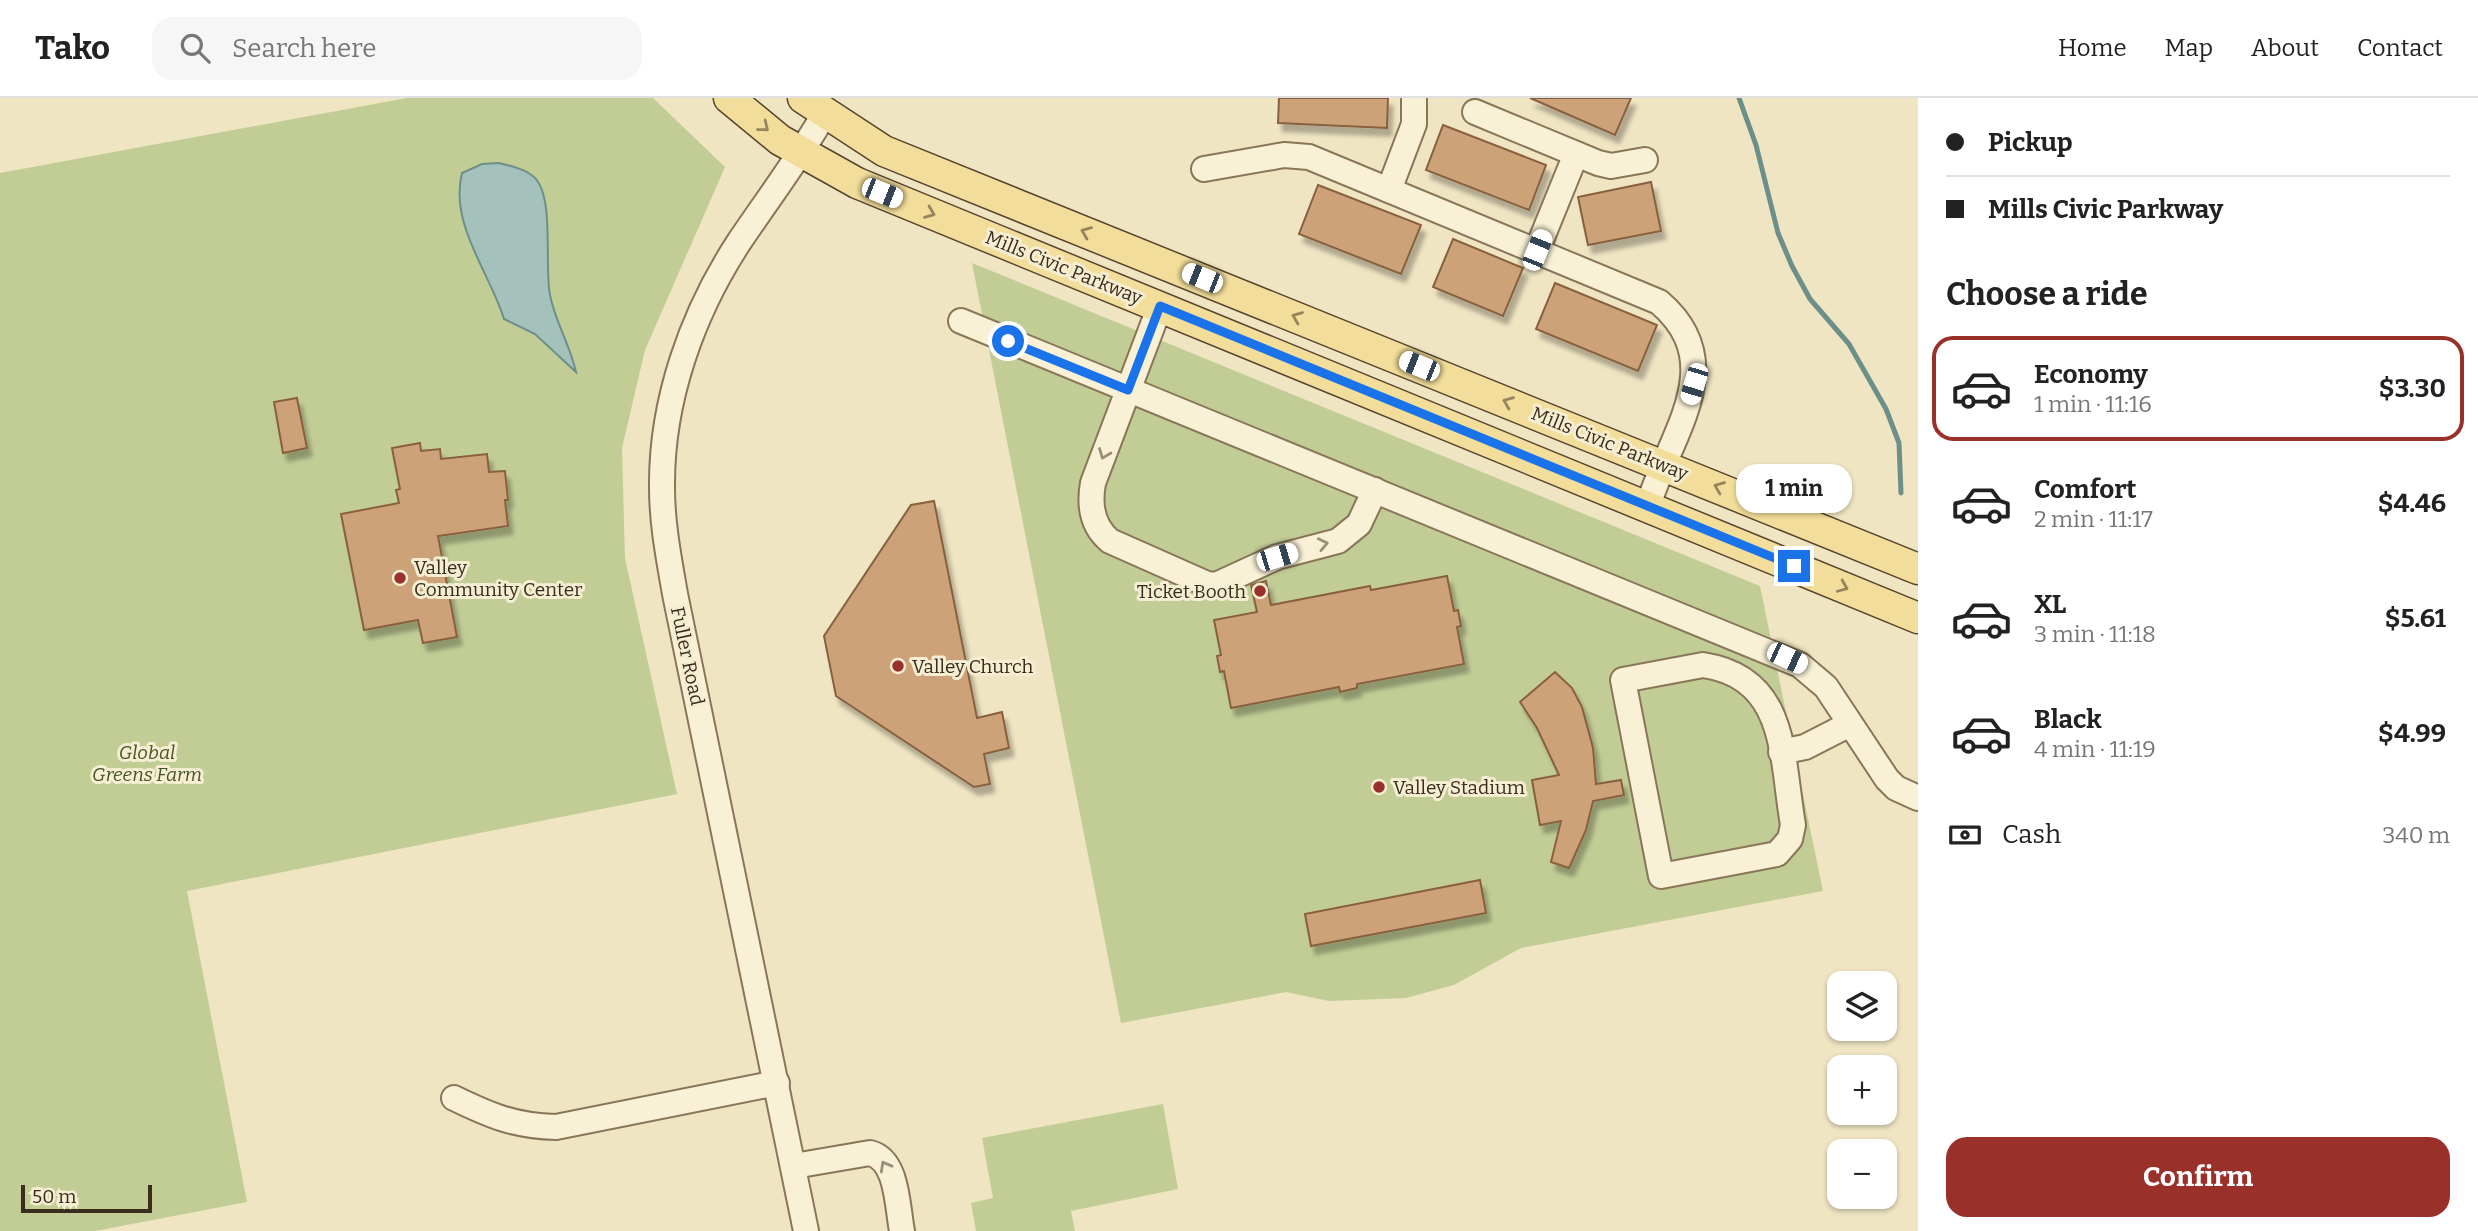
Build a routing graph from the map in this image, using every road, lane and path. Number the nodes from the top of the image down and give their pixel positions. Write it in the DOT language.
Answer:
graph roads {
  1 [pos="729,98"];
  2 [pos="1414,98"];
  3 [pos="814,106"];
  4 [pos="1475,112"];
  5 [pos="802,153"];
  6 [pos="1576,154"];
  7 [pos="1645,160"];
  8 [pos="1205,169"];
  9 [pos="1389,190"];
  10 [pos="1537,250"];
  11 [pos="1160,306"];
  12 [pos="961,321"];
  13 [pos="1128,390"];
  14 [pos="1663,464"];
  15 [pos="1376,491"];
  16 [pos="1648,506"];
  17 [pos="1918,569"];
  18 [pos="1918,618"];
  19 [pos="1850,724"];
  20 [pos="1780,752"];
  21 [pos="1918,798"];
  22 [pos="776,1083"];
  23 [pos="454,1098"];
  24 [pos="793,1166"];
  25 [pos="806,1231"];
  26 [pos="902,1231"];
  1 -- 5 [label="main road, Mills Civic Parkway, one-way"];
  2 -- 9 [label="street"];
  3 -- 5 [label="street, Fuller Road"];
  14 -- 3 [label="main road, Mills Civic Parkway, one-way"];
  4 -- 6 [label="street"];
  5 -- 11 [label="main road, Mills Civic Parkway, one-way"];
  5 -- 22 [label="street, Fuller Road"];
  6 -- 7 [label="street"];
  6 -- 10 [label="street"];
  8 -- 9 [label="street"];
  9 -- 10 [label="street"];
  10 -- 14 [label="street"];
  11 -- 13 [label="street"];
  11 -- 16 [label="main road, Mills Civic Parkway"];
  12 -- 13 [label="street"];
  13 -- 15 [label="street"];
  13 -- 15 [label="street, one-way"];
  14 -- 16 [label="street"];
  17 -- 14 [label="main road, Mills Civic Parkway, one-way"];
  15 -- 19 [label="street"];
  16 -- 18 [label="main road, Mills Civic Parkway, one-way"];
  19 -- 20 [label="street"];
  19 -- 21 [label="street"];
  20 -- 20 [label="street"];
  22 -- 23 [label="street"];
  22 -- 24 [label="street, Fuller Road"];
  24 -- 25 [label="street, Fuller Road"];
  26 -- 24 [label="street, one-way"];
}
